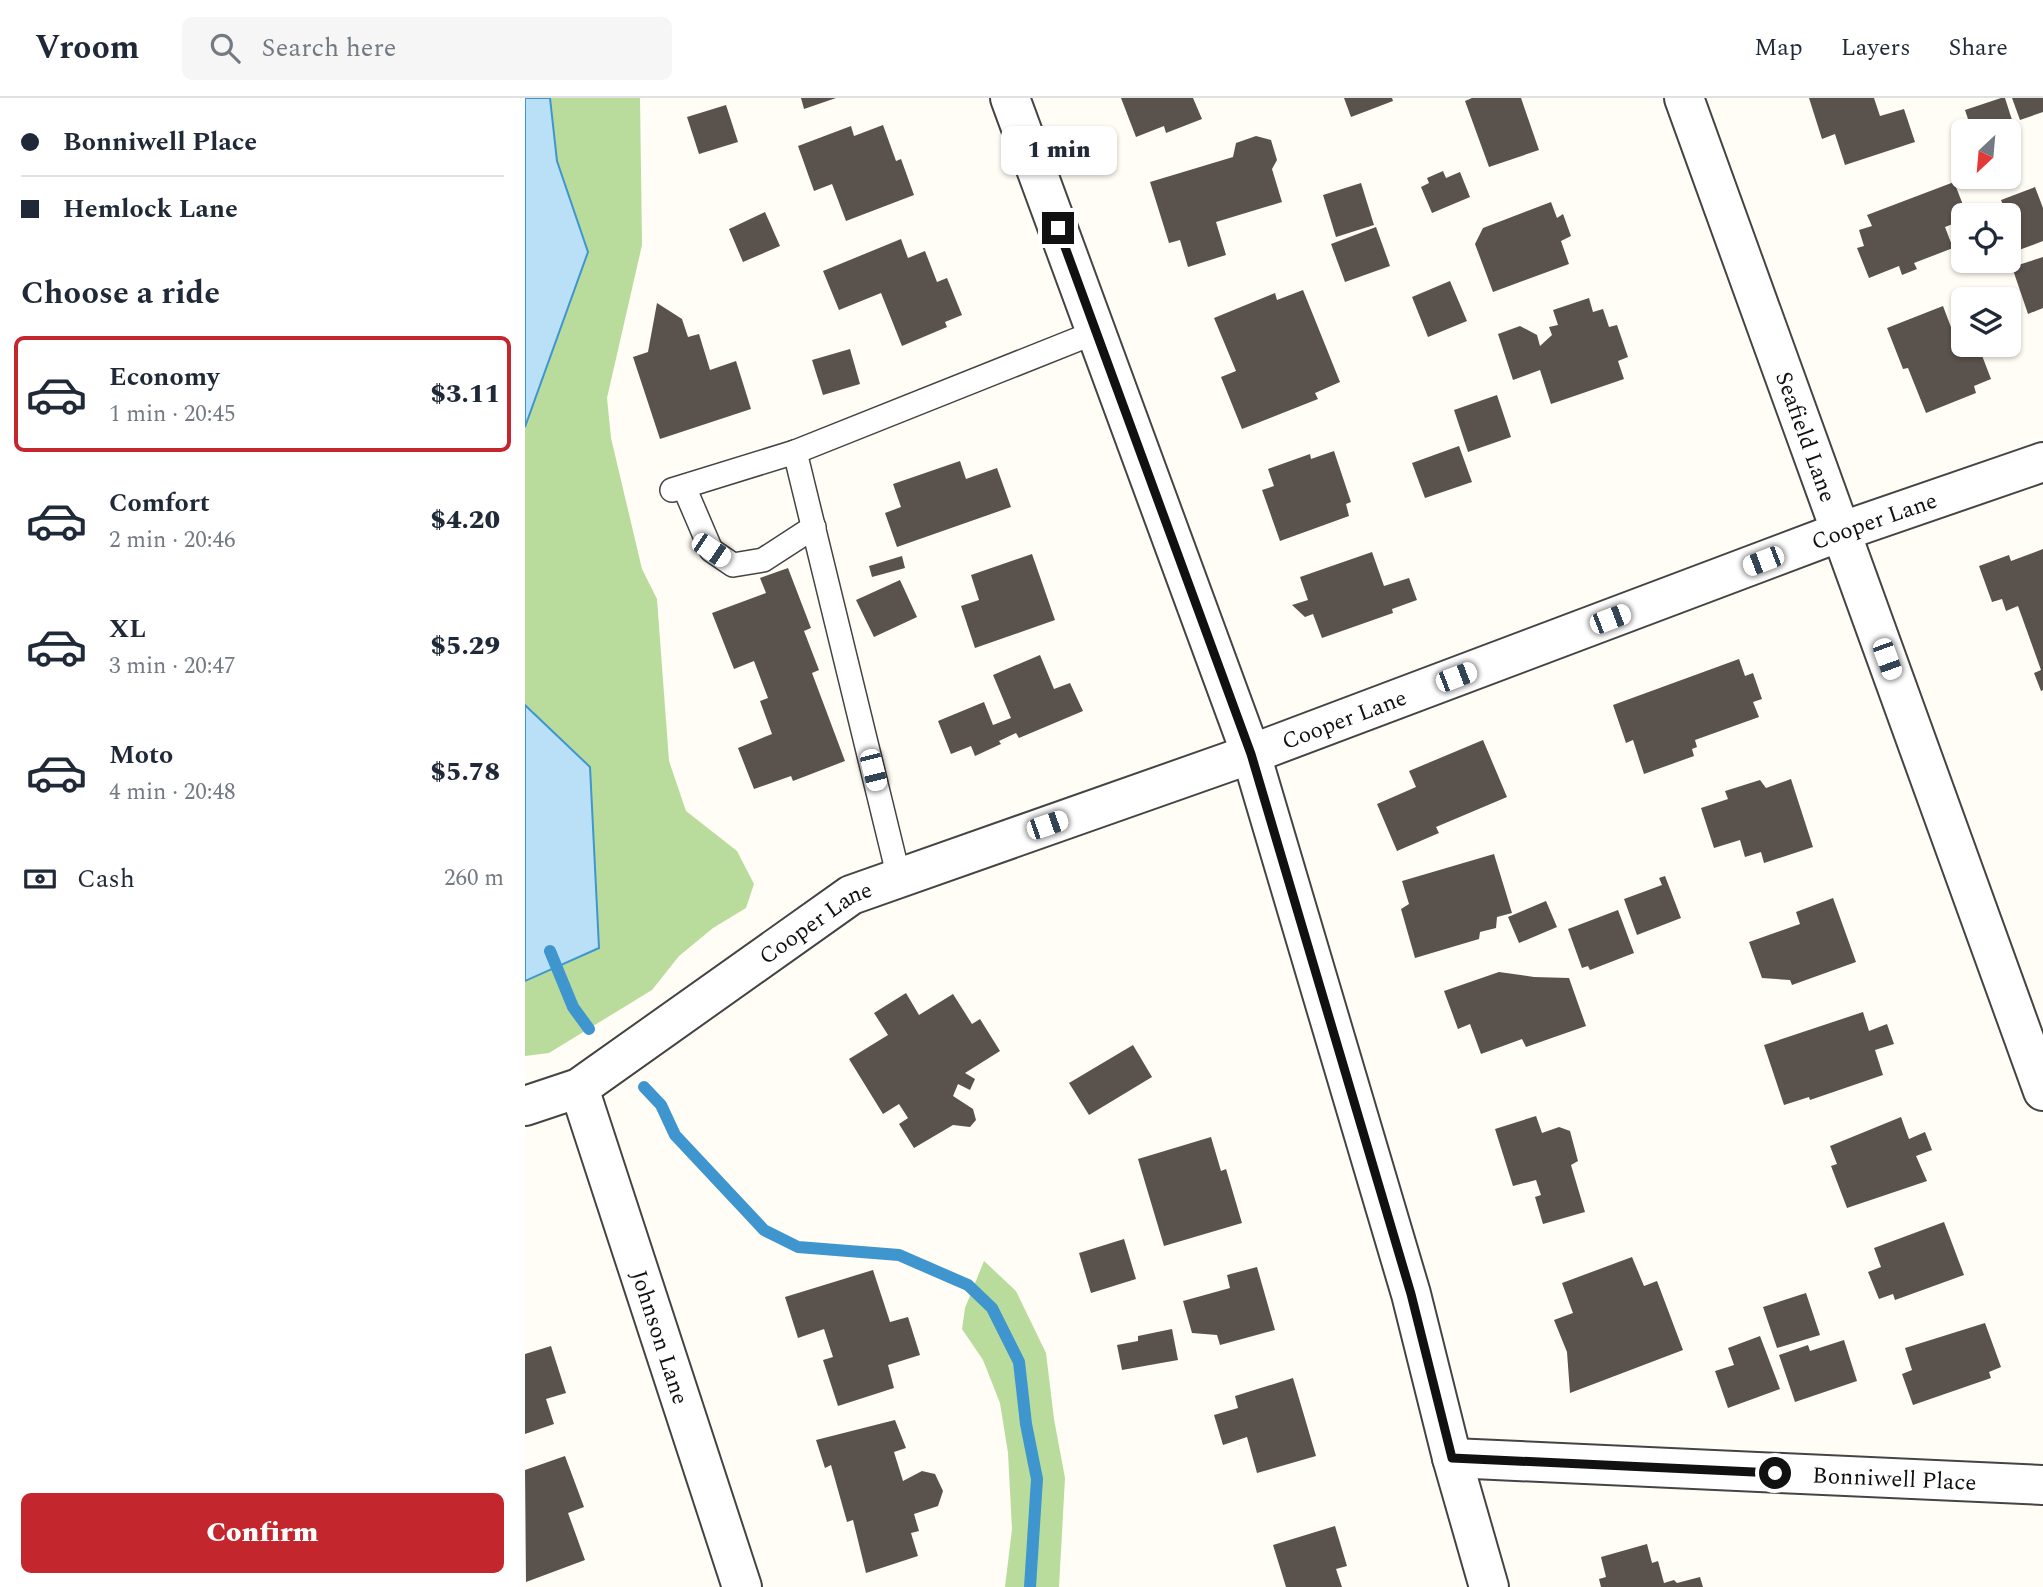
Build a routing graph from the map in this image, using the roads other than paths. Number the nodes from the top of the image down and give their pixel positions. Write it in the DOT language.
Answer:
graph roads {
  1 [pos="1010,98"];
  2 [pos="1684,98"];
  3 [pos="1096,332"];
  4 [pos="795,452"];
  5 [pos="2043,462"];
  6 [pos="814,527"];
  7 [pos="1840,532"];
  8 [pos="1251,754"];
  9 [pos="899,878"];
  10 [pos="579,1088"];
  11 [pos="2043,1091"];
  12 [pos="525,1106"];
  13 [pos="1452,1458"];
  14 [pos="2043,1485"];
  15 [pos="742,1587"];
  16 [pos="1489,1587"];
  1 -- 3 [label="street"];
  2 -- 7 [label="street, Seafield Lane"];
  3 -- 4 [label="lane"];
  3 -- 8 [label="street"];
  4 -- 6 [label="lane"];
  4 -- 6 [label="lane"];
  5 -- 7 [label="street, Cooper Lane"];
  6 -- 9 [label="lane"];
  7 -- 8 [label="street, Cooper Lane"];
  7 -- 11 [label="street, Seafield Lane"];
  8 -- 9 [label="street, Cooper Lane"];
  8 -- 13 [label="street"];
  9 -- 10 [label="street, Cooper Lane"];
  10 -- 12 [label="street, Cooper Lane"];
  10 -- 15 [label="street, Johnson Lane"];
  13 -- 14 [label="street, Bonniwell Place"];
  13 -- 16 [label="street"];
}
